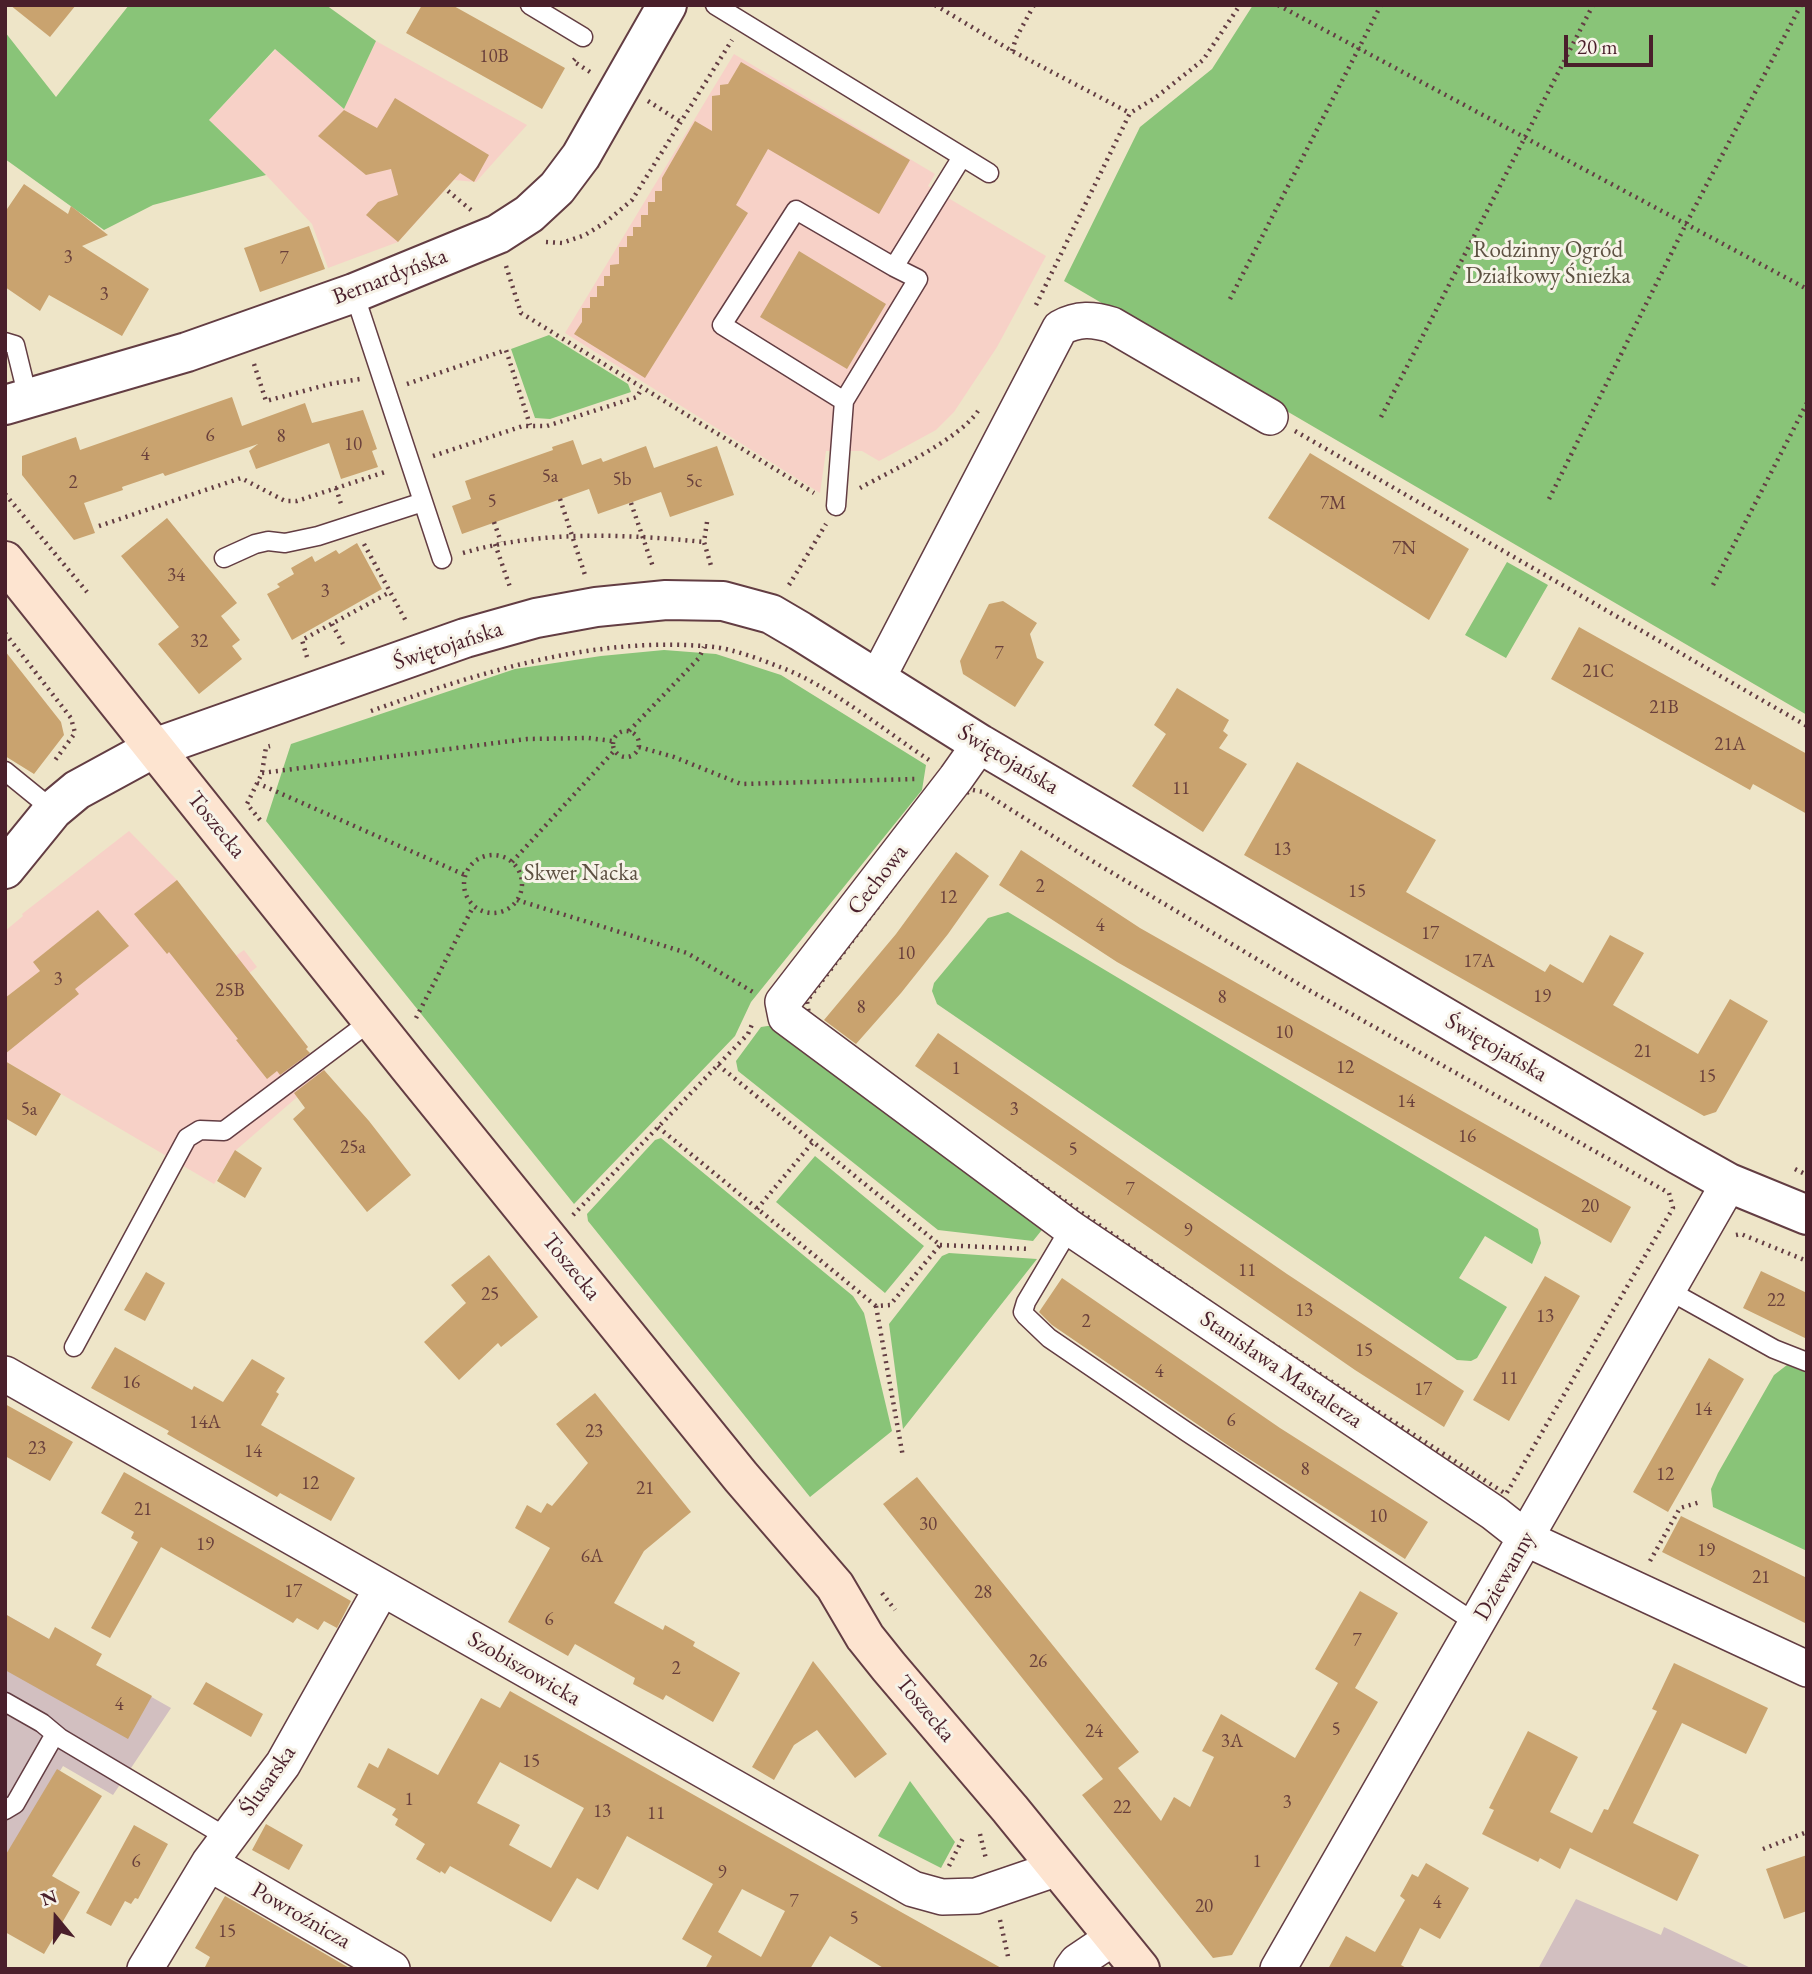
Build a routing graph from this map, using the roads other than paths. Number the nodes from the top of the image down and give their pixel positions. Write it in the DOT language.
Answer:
graph roads {
  1 [pos="530,5"];
  2 [pos="667,5"];
  3 [pos="715,5"];
  4 [pos="583,37"];
  5 [pos="962,157"];
  6 [pos="989,173"];
  7 [pos="894,267"];
  8 [pos="354,293"];
  9 [pos="5,342"];
  10 [pos="17,401"];
  11 [pos="844,401"];
  12 [pos="1270,416"];
  13 [pos="423,502"];
  14 [pos="836,506"];
  15 [pos="223,558"];
  16 [pos="442,559"];
  17 [pos="5,561"];
  18 [pos="877,679"];
  19 [pos="980,744"];
  20 [pos="154,748"];
  21 [pos="5,771"];
  22 [pos="42,801"];
  23 [pos="5,869"];
  24 [pos="775,1007"];
  25 [pos="372,1020"];
  26 [pos="1729,1183"];
  27 [pos="1807,1215"];
  28 [pos="1063,1239"];
  29 [pos="1668,1290"];
  30 [pos="74,1347"];
  31 [pos="1807,1362"];
  32 [pos="5,1374"];
  33 [pos="1527,1539"];
  34 [pos="382,1588"];
  35 [pos="1477,1624"];
  36 [pos="1807,1669"];
  37 [pos="5,1702"];
  38 [pos="55,1734"];
  39 [pos="5,1810"];
  40 [pos="219,1851"];
  41 [pos="1058,1868"];
  42 [pos="1114,1937"];
  43 [pos="145,1969"];
  44 [pos="392,1969"];
  45 [pos="1072,1969"];
  46 [pos="1140,1969"];
  47 [pos="1278,1969"];
  1 -- 4 [label="lane"];
  2 -- 8 [label="street, Bernardyńska"];
  3 -- 5 [label="lane"];
  5 -- 6 [label="lane"];
  5 -- 7 [label="lane"];
  7 -- 11 [label="lane"];
  7 -- 11 [label="lane"];
  8 -- 10 [label="street, Bernardyńska"];
  8 -- 13 [label="lane"];
  9 -- 10 [label="lane"];
  11 -- 14 [label="lane"];
  12 -- 18 [label="street"];
  13 -- 15 [label="lane"];
  13 -- 16 [label="lane"];
  17 -- 20 [label="main road, Toszecka"];
  18 -- 19 [label="street, Świętojańska"];
  18 -- 20 [label="street, Świętojańska"];
  19 -- 24 [label="street, Cechowa"];
  19 -- 26 [label="street, Świętojańska"];
  20 -- 22 [label="street, Świętojańska"];
  20 -- 25 [label="main road, Toszecka"];
  21 -- 22 [label="lane"];
  22 -- 23 [label="street, Świętojańska"];
  24 -- 28 [label="street, Stanisława Mastalerza"];
  25 -- 30 [label="lane"];
  25 -- 41 [label="main road, Toszecka"];
  26 -- 27 [label="street, Świętojańska"];
  26 -- 29 [label="street, Dziewanny"];
  28 -- 33 [label="street, Stanisława Mastalerza"];
  28 -- 35 [label="lane"];
  29 -- 31 [label="lane"];
  29 -- 33 [label="street, Dziewanny"];
  32 -- 34 [label="street, Szobiszowicka"];
  33 -- 35 [label="street, Dziewanny"];
  33 -- 36 [label="street, Stanisława Mastalerza"];
  34 -- 40 [label="street, Ślusarska"];
  34 -- 41 [label="street, Szobiszowicka"];
  35 -- 47 [label="street, Dziewanny"];
  37 -- 38 [label="lane"];
  38 -- 39 [label="lane"];
  38 -- 40 [label="lane"];
  40 -- 43 [label="street, Ślusarska"];
  40 -- 44 [label="street, Powroźnicza"];
  41 -- 42 [label="main road, Toszecka"];
  42 -- 45 [label="street"];
  42 -- 46 [label="main road, Toszecka"];
}
